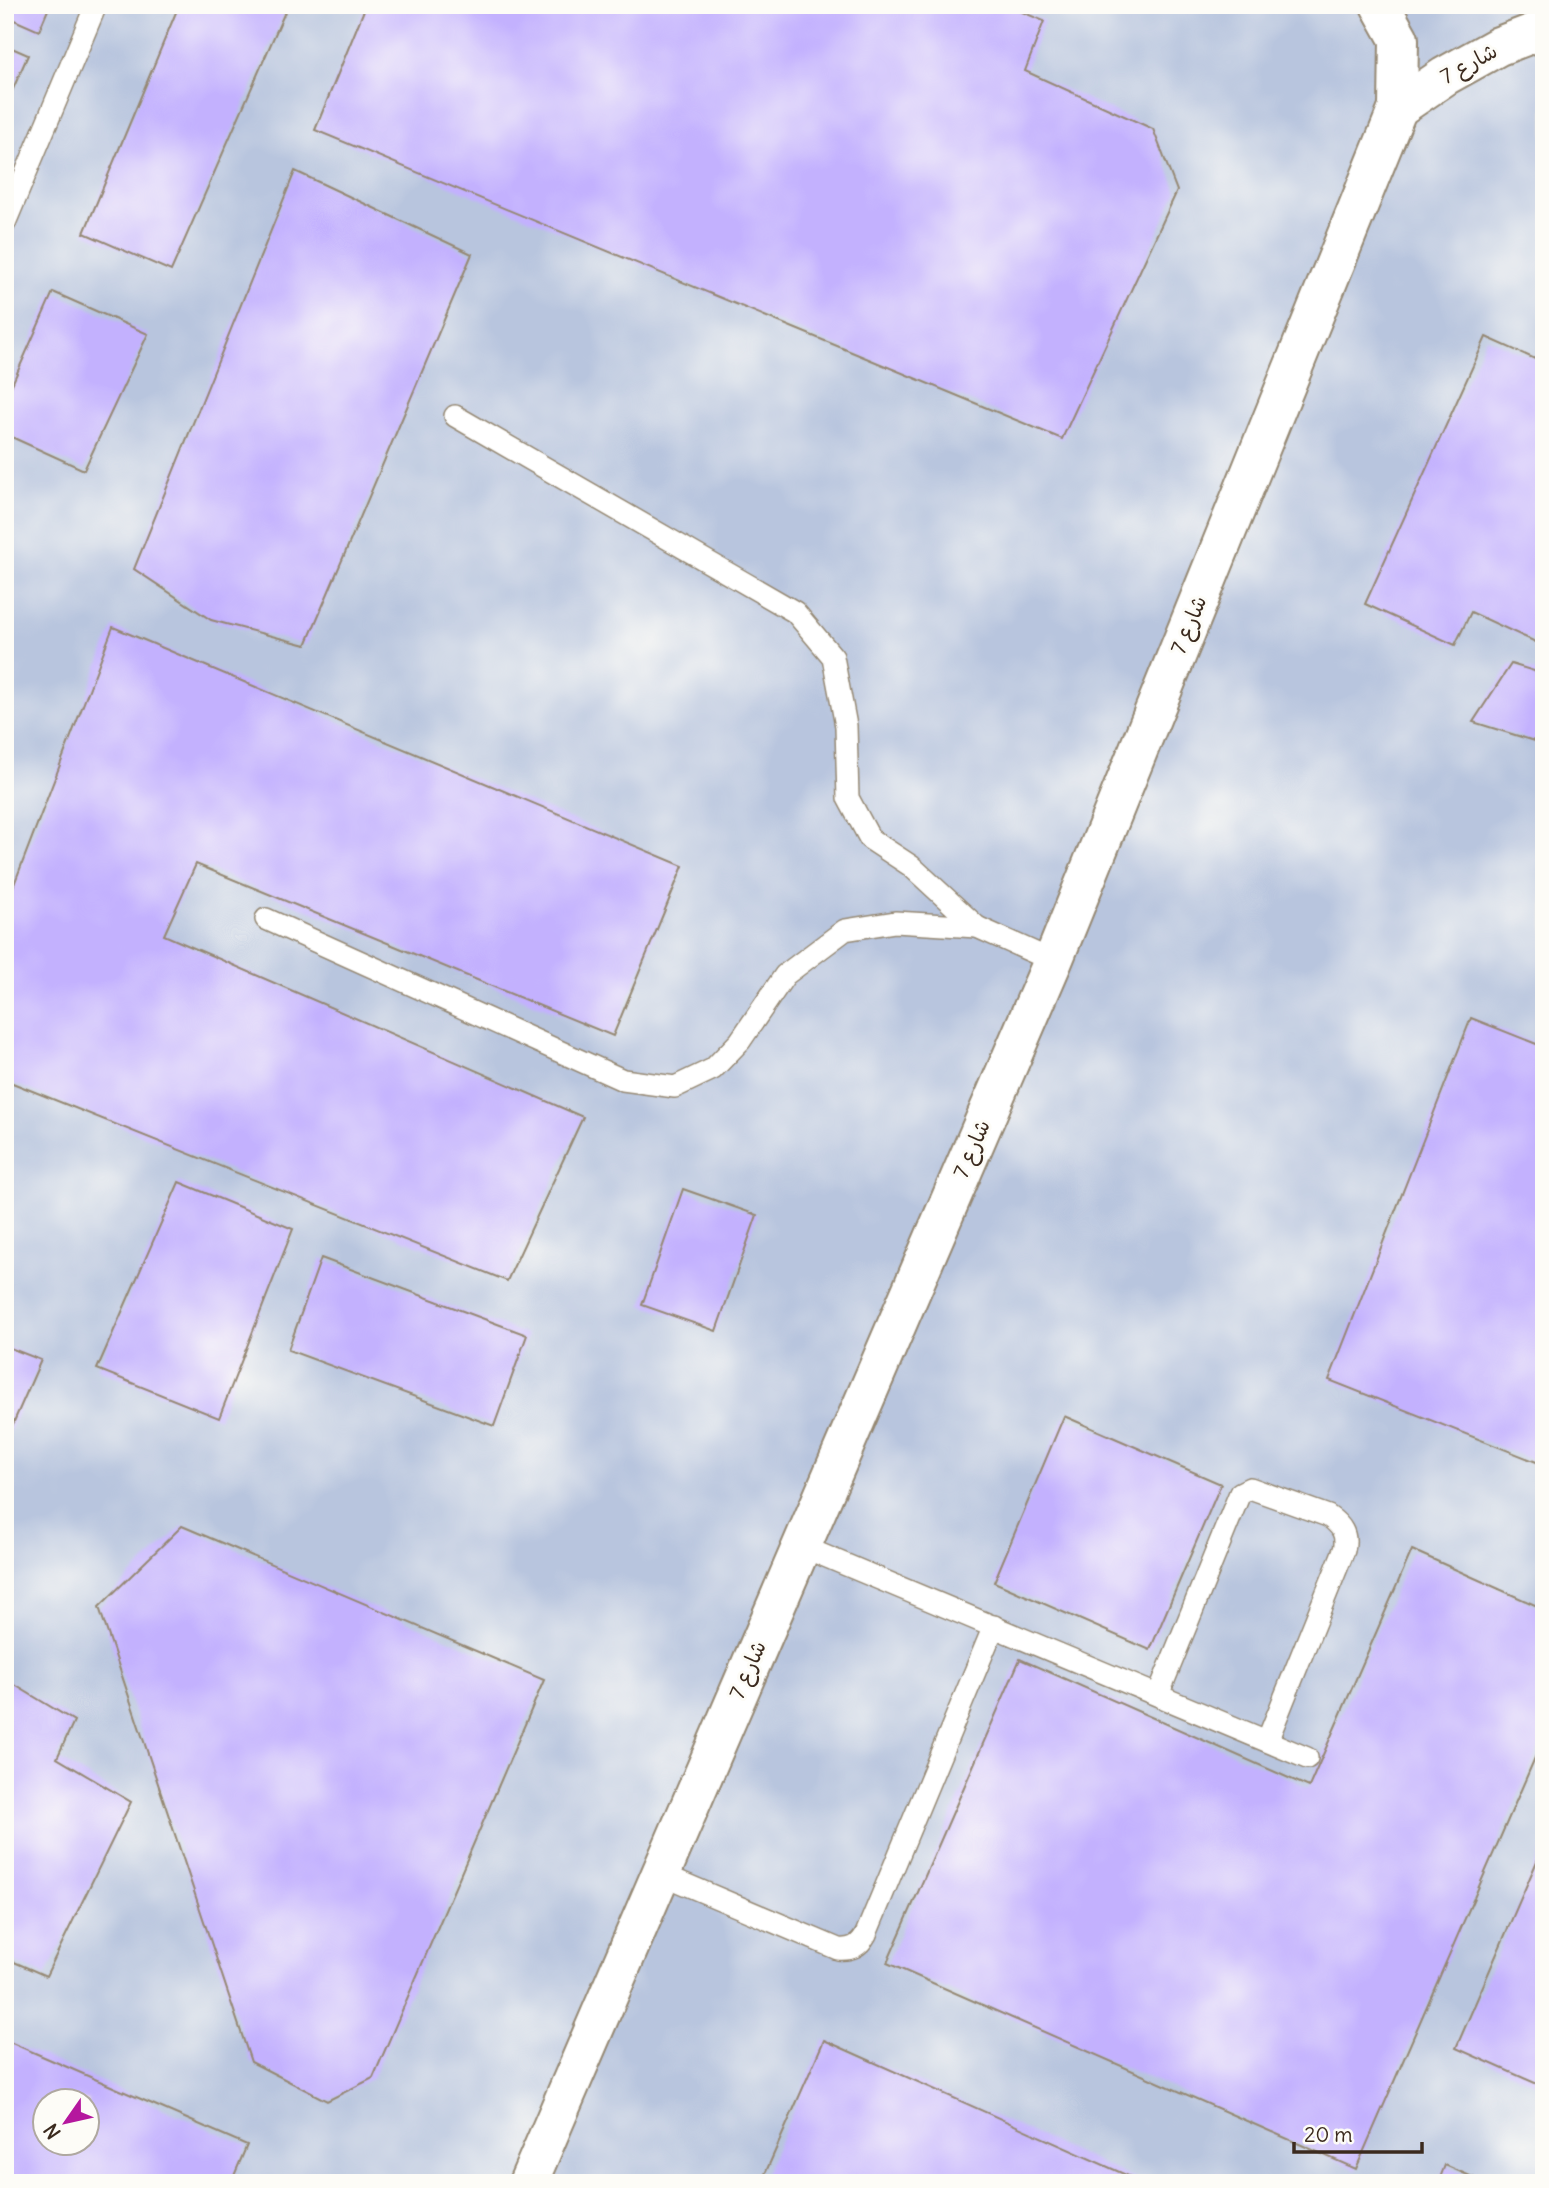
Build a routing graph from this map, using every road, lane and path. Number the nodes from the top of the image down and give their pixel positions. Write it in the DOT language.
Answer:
graph roads {
  1 [pos="96,5"];
  2 [pos="1380,5"];
  3 [pos="1544,29"];
  4 [pos="1398,108"];
  5 [pos="5,223"];
  6 [pos="456,416"];
  7 [pos="266,919"];
  8 [pos="977,927"];
  9 [pos="1053,961"];
  10 [pos="801,1546"];
  11 [pos="994,1626"];
  12 [pos="1158,1695"];
  13 [pos="1267,1741"];
  14 [pos="1307,1758"];
  15 [pos="661,1874"];
  16 [pos="528,2183"];
  1 -- 5 [label="lane"];
  2 -- 4 [label="street, شارع 7"];
  3 -- 4 [label="street, شارع 7"];
  4 -- 9 [label="street, شارع 7"];
  6 -- 8 [label="lane"];
  7 -- 8 [label="lane"];
  8 -- 9 [label="lane"];
  9 -- 10 [label="street, شارع 7"];
  10 -- 11 [label="lane"];
  10 -- 15 [label="street, شارع 7"];
  11 -- 12 [label="lane"];
  11 -- 15 [label="lane"];
  12 -- 13 [label="lane"];
  12 -- 13 [label="lane"];
  13 -- 14 [label="lane"];
  15 -- 16 [label="street, شارع 7"];
}
